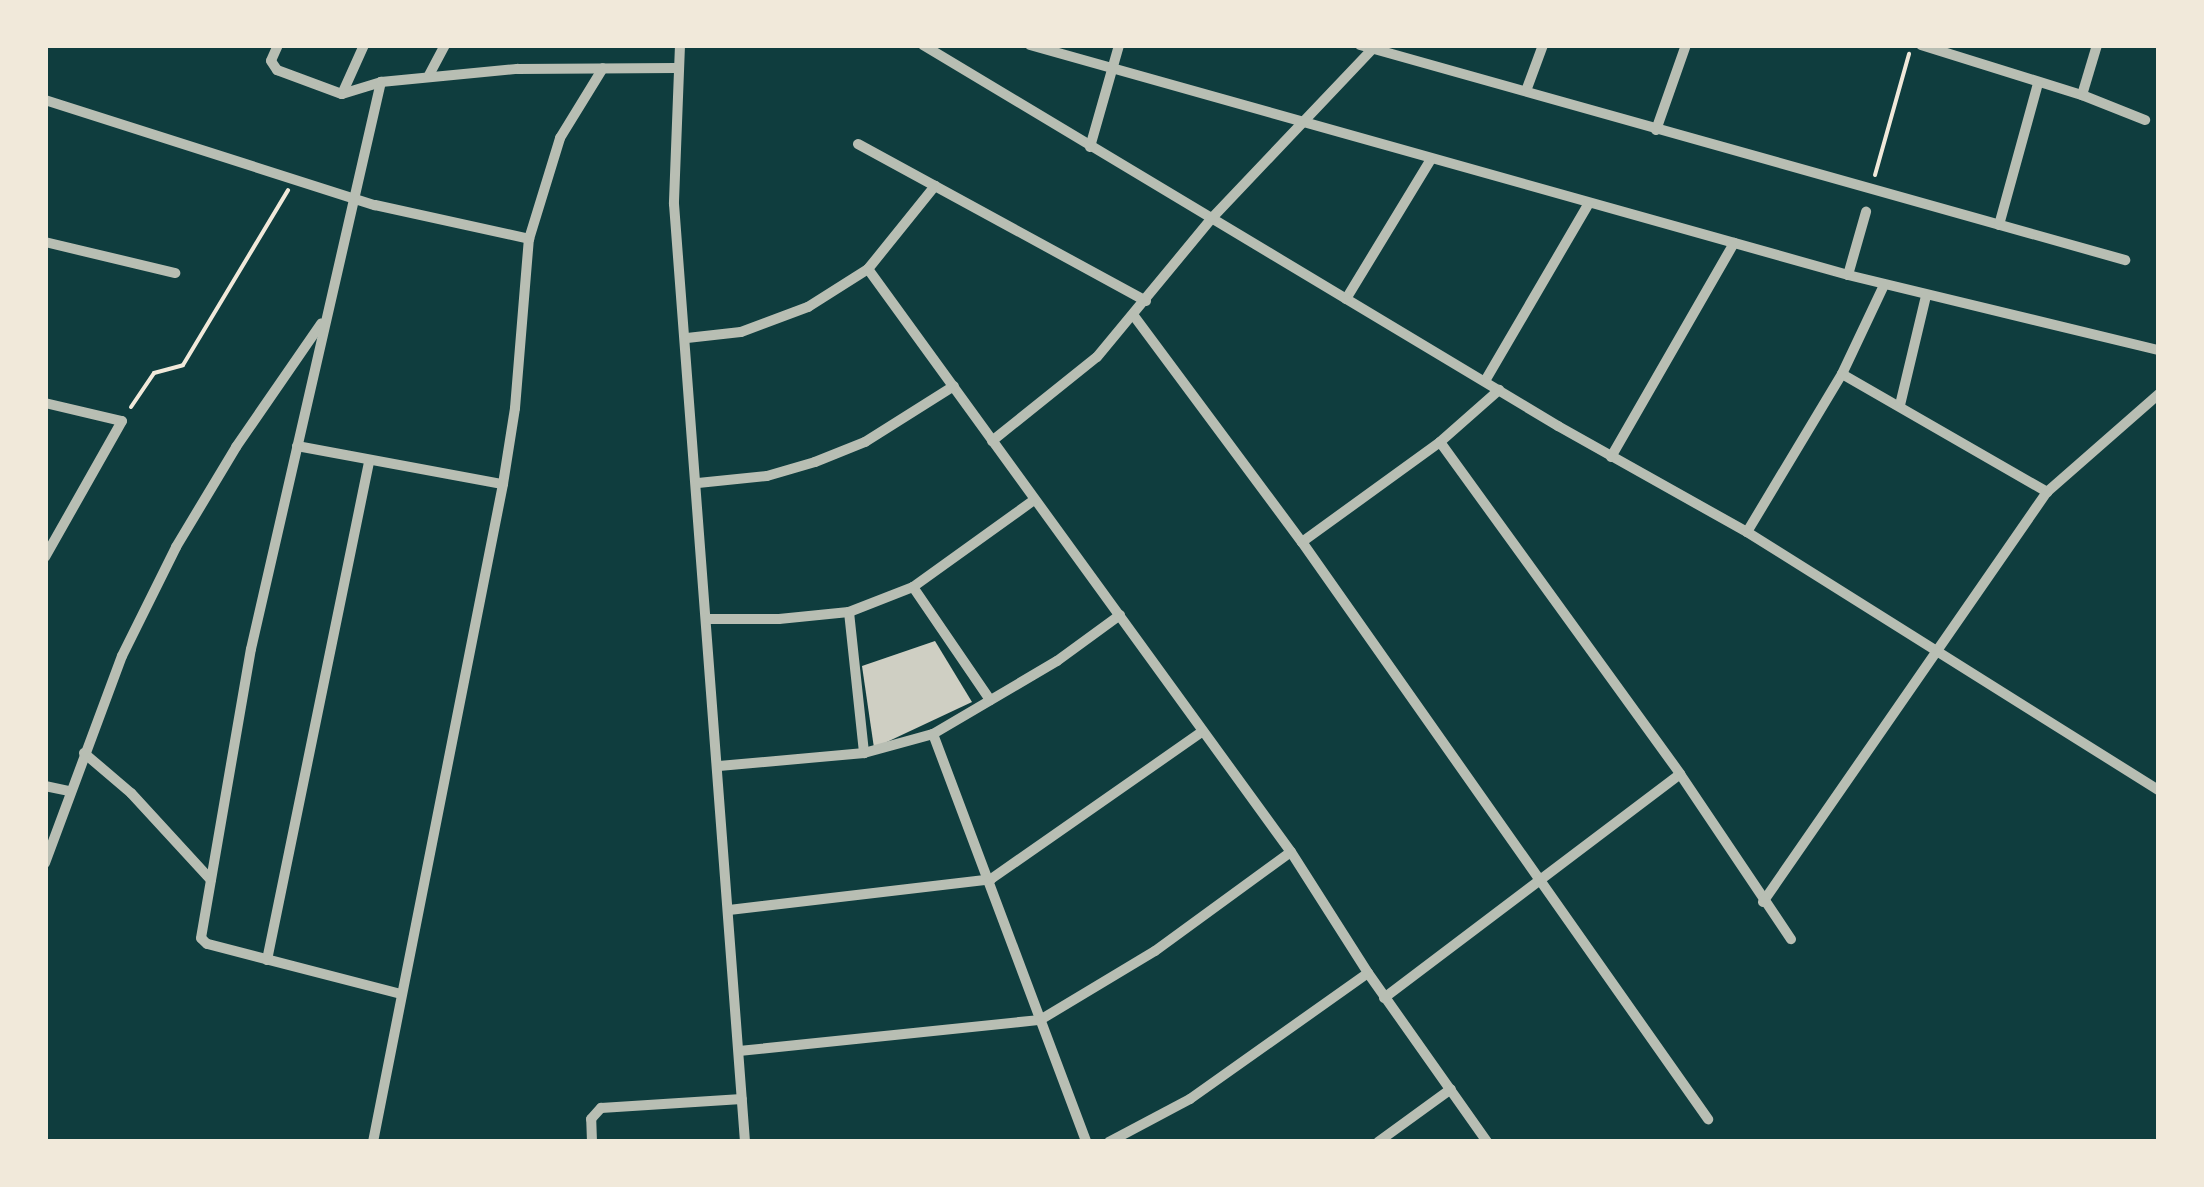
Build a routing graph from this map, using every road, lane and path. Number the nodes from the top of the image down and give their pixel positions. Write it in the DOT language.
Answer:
graph roads {
  1 [pos="278,45"];
  2 [pos="364,45"];
  3 [pos="446,45"];
  4 [pos="680,45"];
  5 [pos="923,45"];
  6 [pos="1030,45"];
  7 [pos="1120,45"];
  8 [pos="1360,45"];
  9 [pos="1543,45"];
  10 [pos="1686,45"];
  11 [pos="1912,45"];
  12 [pos="2098,45"];
  13 [pos="1929,46"];
  14 [pos="1374,47"];
  15 [pos="603,68"];
  16 [pos="676,68"];
  17 [pos="1112,68"];
  18 [pos="428,77"];
  19 [pos="381,82"];
  20 [pos="2038,83"];
  21 [pos="1526,91"];
  22 [pos="342,94"];
  23 [pos="2082,95"];
  24 [pos="45,100"];
  25 [pos="2144,120"];
  26 [pos="1302,124"];
  27 [pos="1656,130"];
  28 [pos="858,144"];
  29 [pos="1090,147"];
  30 [pos="1431,159"];
  31 [pos="296,178"];
  32 [pos="935,186"];
  33 [pos="1871,189"];
  34 [pos="354,196"];
  35 [pos="1590,202"];
  36 [pos="1866,212"];
  37 [pos="1212,218"];
  38 [pos="2000,225"];
  39 [pos="529,238"];
  40 [pos="45,242"];
  41 [pos="1734,243"];
  42 [pos="2125,260"];
  43 [pos="868,269"];
  44 [pos="176,273"];
  45 [pos="1848,276"];
  46 [pos="1884,285"];
  47 [pos="1926,296"];
  48 [pos="1346,299"];
  49 [pos="1146,301"];
  50 [pos="1134,316"];
  51 [pos="326,318"];
  52 [pos="687,338"];
  53 [pos="2159,350"];
  54 [pos="1842,374"];
  55 [pos="1484,381"];
  56 [pos="954,386"];
  57 [pos="1499,390"];
  58 [pos="2159,394"];
  59 [pos="45,403"];
  60 [pos="1900,406"];
  61 [pos="122,421"];
  62 [pos="992,440"];
  63 [pos="1440,442"];
  64 [pos="297,446"];
  65 [pos="1611,457"];
  66 [pos="369,462"];
  67 [pos="698,482"];
  68 [pos="503,484"];
  69 [pos="2047,492"];
  70 [pos="1034,500"];
  71 [pos="1747,532"];
  72 [pos="1302,542"];
  73 [pos="49,545"];
  74 [pos="45,557"];
  75 [pos="913,587"];
  76 [pos="849,612"];
  77 [pos="1120,615"];
  78 [pos="708,619"];
  79 [pos="1937,652"];
  80 [pos="990,700"];
  81 [pos="1202,732"];
  82 [pos="933,734"];
  83 [pos="84,753"];
  84 [pos="864,753"];
  85 [pos="718,766"];
  86 [pos="1680,774"];
  87 [pos="45,786"];
  88 [pos="2159,790"];
  89 [pos="69,791"];
  90 [pos="1291,852"];
  91 [pos="45,863"];
  92 [pos="211,880"];
  93 [pos="991,880"];
  94 [pos="1541,880"];
  95 [pos="1763,902"];
  96 [pos="729,910"];
  97 [pos="1790,939"];
  98 [pos="267,960"];
  99 [pos="1368,974"];
  100 [pos="401,994"];
  101 [pos="1384,998"];
  102 [pos="1040,1020"];
  103 [pos="739,1051"];
  104 [pos="1452,1089"];
  105 [pos="742,1100"];
  106 [pos="1708,1120"];
  107 [pos="373,1142"];
  108 [pos="592,1142"];
  109 [pos="746,1142"];
  110 [pos="1086,1142"];
  111 [pos="1109,1142"];
  112 [pos="1378,1142"];
  113 [pos="1487,1142"];
  1 -- 22 [label="street"];
  2 -- 22 [label="street"];
  3 -- 18 [label="street"];
  4 -- 16 [label="street"];
  5 -- 29 [label="street"];
  6 -- 17 [label="street"];
  7 -- 17 [label="street"];
  8 -- 14 [label="street"];
  9 -- 21 [label="street"];
  10 -- 27 [label="street"];
  11 -- 33 [label="path"];
  12 -- 23 [label="street"];
  13 -- 20 [label="street"];
  14 -- 21 [label="street"];
  14 -- 26 [label="street"];
  15 -- 16 [label="street"];
  15 -- 18 [label="street"];
  15 -- 39 [label="street"];
  16 -- 52 [label="street"];
  17 -- 26 [label="street"];
  17 -- 29 [label="street"];
  18 -- 19 [label="street"];
  19 -- 22 [label="street"];
  19 -- 34 [label="street"];
  20 -- 23 [label="street"];
  20 -- 38 [label="street"];
  21 -- 27 [label="street"];
  23 -- 25 [label="street"];
  24 -- 31 [label="street"];
  26 -- 30 [label="street"];
  26 -- 37 [label="street"];
  27 -- 33 [label="street"];
  28 -- 32 [label="street"];
  29 -- 37 [label="street"];
  30 -- 35 [label="street"];
  30 -- 48 [label="street"];
  31 -- 34 [label="street"];
  31 -- 61 [label="path"];
  32 -- 43 [label="street"];
  32 -- 49 [label="street"];
  33 -- 38 [label="street"];
  34 -- 39 [label="street"];
  34 -- 51 [label="street"];
  35 -- 41 [label="street"];
  35 -- 55 [label="street"];
  36 -- 45 [label="street"];
  37 -- 48 [label="street"];
  37 -- 49 [label="street"];
  38 -- 42 [label="street"];
  39 -- 68 [label="street"];
  40 -- 44 [label="street"];
  41 -- 45 [label="street"];
  41 -- 65 [label="street"];
  43 -- 52 [label="street"];
  43 -- 56 [label="street"];
  45 -- 46 [label="street"];
  46 -- 47 [label="street"];
  46 -- 54 [label="street"];
  47 -- 53 [label="street"];
  47 -- 60 [label="street"];
  48 -- 55 [label="street"];
  49 -- 50 [label="street"];
  50 -- 62 [label="street"];
  50 -- 72 [label="street"];
  51 -- 64 [label="street"];
  51 -- 83 [label="street"];
  52 -- 67 [label="street"];
  54 -- 60 [label="street"];
  54 -- 71 [label="street"];
  55 -- 57 [label="street"];
  56 -- 62 [label="street"];
  56 -- 67 [label="street"];
  57 -- 63 [label="street"];
  57 -- 65 [label="street"];
  58 -- 69 [label="street"];
  59 -- 61 [label="street"];
  60 -- 69 [label="street"];
  61 -- 73 [label="street"];
  62 -- 70 [label="street"];
  63 -- 72 [label="street"];
  63 -- 86 [label="street"];
  64 -- 66 [label="street"];
  64 -- 92 [label="street"];
  65 -- 71 [label="street"];
  66 -- 68 [label="street"];
  66 -- 98 [label="street"];
  67 -- 78 [label="street"];
  68 -- 100 [label="street"];
  69 -- 79 [label="street"];
  70 -- 75 [label="street"];
  70 -- 77 [label="street"];
  71 -- 79 [label="street"];
  72 -- 94 [label="street"];
  73 -- 74 [label="street"];
  75 -- 76 [label="street"];
  75 -- 80 [label="street"];
  76 -- 78 [label="street"];
  76 -- 84 [label="street"];
  77 -- 80 [label="street"];
  77 -- 81 [label="street"];
  78 -- 85 [label="street"];
  79 -- 88 [label="street"];
  79 -- 95 [label="street"];
  80 -- 82 [label="street"];
  81 -- 90 [label="street"];
  81 -- 93 [label="street"];
  82 -- 84 [label="street"];
  82 -- 93 [label="street"];
  83 -- 89 [label="street"];
  83 -- 92 [label="street"];
  84 -- 85 [label="street"];
  85 -- 96 [label="street"];
  86 -- 94 [label="street"];
  86 -- 95 [label="street"];
  87 -- 89 [label="street"];
  89 -- 91 [label="street"];
  90 -- 99 [label="street"];
  90 -- 102 [label="street"];
  92 -- 98 [label="street"];
  93 -- 96 [label="street"];
  93 -- 102 [label="street"];
  94 -- 101 [label="street"];
  94 -- 106 [label="street"];
  95 -- 97 [label="street"];
  96 -- 103 [label="street"];
  98 -- 100 [label="street"];
  99 -- 101 [label="street"];
  99 -- 111 [label="street"];
  100 -- 107 [label="street"];
  101 -- 104 [label="street"];
  102 -- 103 [label="street"];
  102 -- 110 [label="street"];
  103 -- 105 [label="street"];
  104 -- 112 [label="street"];
  104 -- 113 [label="street"];
  105 -- 108 [label="street"];
  105 -- 109 [label="street"];
}
